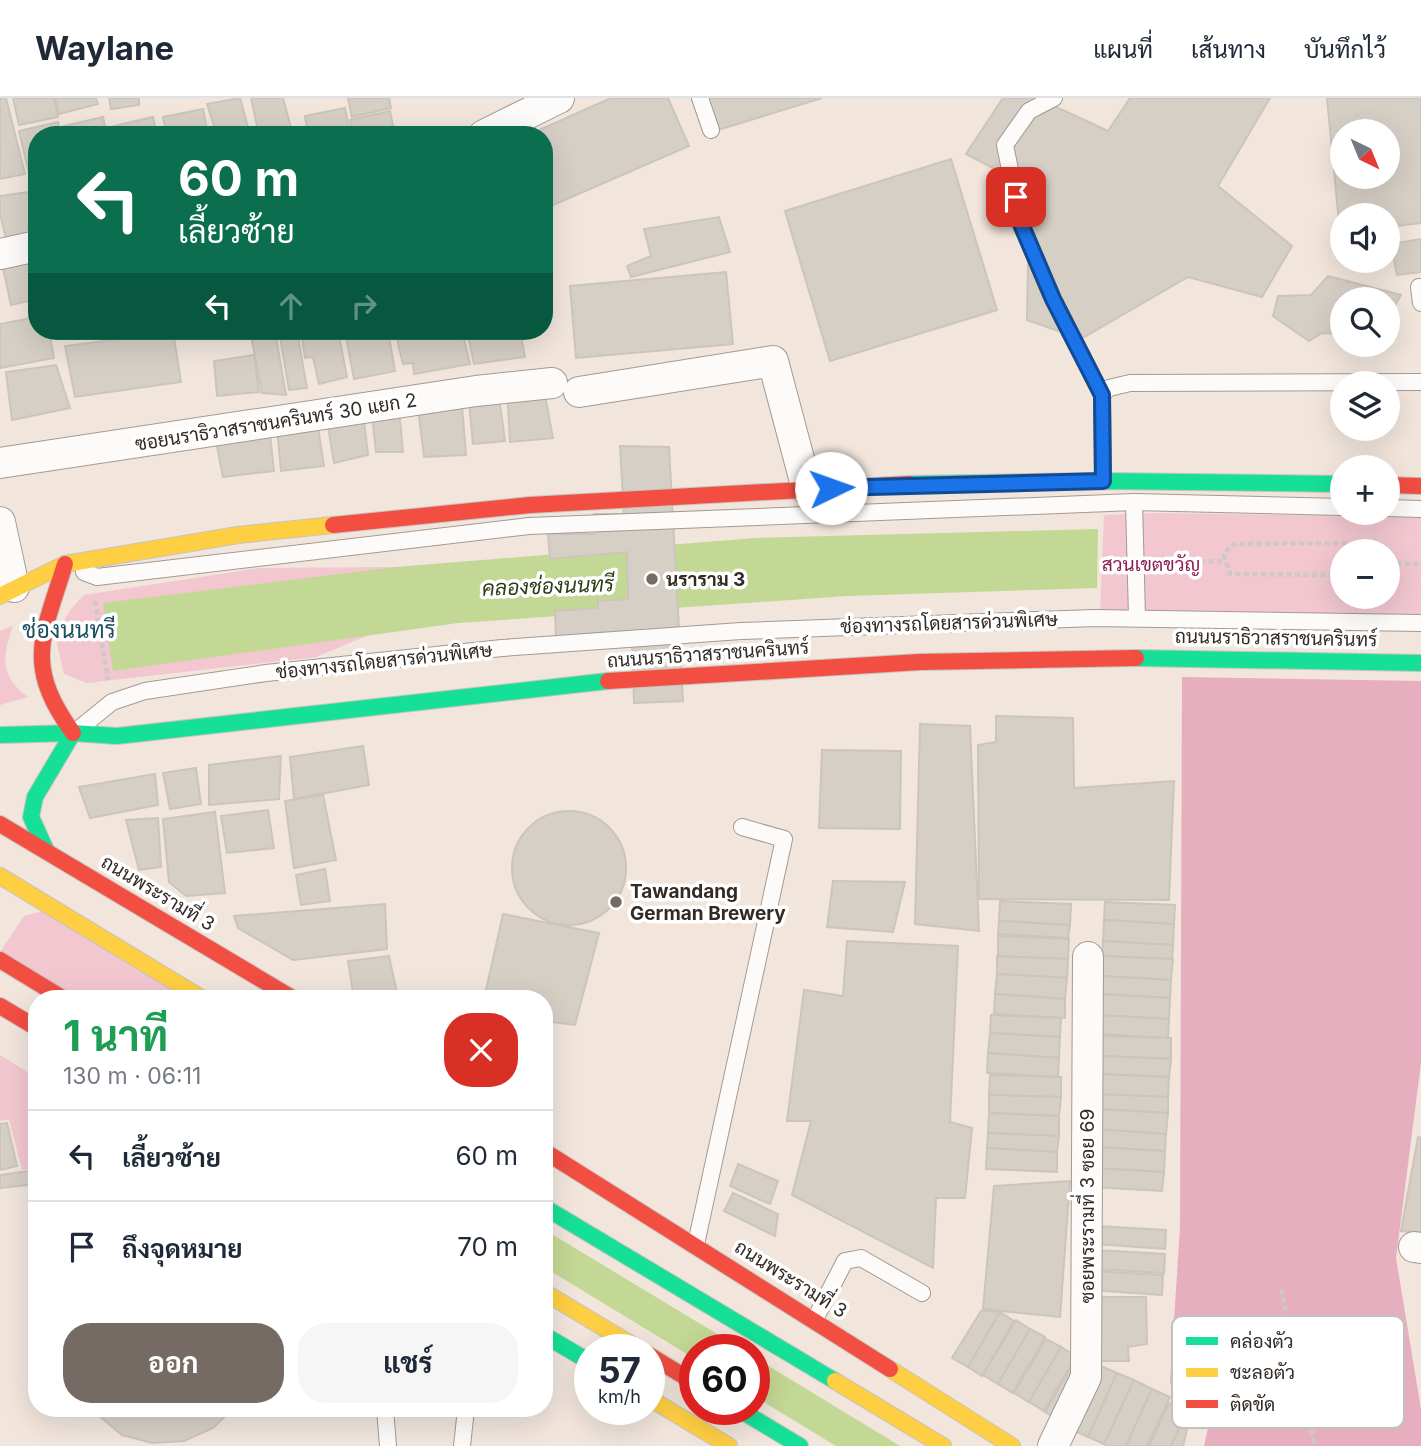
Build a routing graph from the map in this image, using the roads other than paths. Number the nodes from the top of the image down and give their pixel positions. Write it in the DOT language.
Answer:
graph roads {
  1 [pos="559,98"];
  2 [pos="700,98"];
  3 [pos="1054,98"];
  4 [pos="502,126"];
  5 [pos="711,130"];
  6 [pos="28,248"];
  7 [pos="0,254"];
  8 [pos="1421,382"];
  9 [pos="1102,395"];
  10 [pos="0,463"];
  11 [pos="1103,481"];
  12 [pos="1330,484"];
  13 [pos="1400,485"];
  14 [pos="1421,486"];
  15 [pos="807,489"];
  16 [pos="1134,502"];
  17 [pos="1330,507"];
  18 [pos="1400,508"];
  19 [pos="1421,509"];
  20 [pos="0,523"];
  21 [pos="65,564"];
  22 [pos="5,591"];
  23 [pos="1137,617"];
  24 [pos="1421,623"];
  25 [pos="1421,663"];
  26 [pos="73,733"];
  27 [pos="0,735"];
  28 [pos="0,824"];
  29 [pos="742,827"];
  30 [pos="46,850"];
  31 [pos="11,862"];
  32 [pos="0,876"];
  33 [pos="1088,957"];
  34 [pos="0,960"];
  35 [pos="49,990"];
  36 [pos="188,990"];
  37 [pos="279,990"];
  38 [pos="0,1006"];
  39 [pos="28,1023"];
  40 [pos="553,1157"];
  41 [pos="553,1212"];
  42 [pos="696,1244"];
  43 [pos="922,1293"];
  44 [pos="553,1297"];
  45 [pos="816,1319"];
  46 [pos="614,1334"];
  47 [pos="553,1340"];
  48 [pos="574,1353"];
  49 [pos="665,1408"];
  50 [pos="386,1417"];
  51 [pos="466,1417"];
  52 [pos="765,1425"];
  53 [pos="795,1443"];
  54 [pos="388,1446"];
  55 [pos="461,1446"];
  56 [pos="729,1446"];
  57 [pos="943,1446"];
  58 [pos="1012,1446"];
  59 [pos="1053,1446"];
  1 -- 4 [label="street"];
  2 -- 5 [label="lane"];
  3 -- 9 [label="lane"];
  6 -- 7 [label="street"];
  8 -- 9 [label="lane"];
  9 -- 11 [label="lane"];
  10 -- 15 [label="street, ซอยนราธิวาสราชนครินทร์ 30 แยก 2"];
  11 -- 12 [label="main road"];
  11 -- 15 [label="main road"];
  13 -- 14 [label="main road"];
  15 -- 21 [label="main road"];
  16 -- 17 [label="lane"];
  16 -- 21 [label="lane"];
  16 -- 23 [label="lane"];
  18 -- 19 [label="lane"];
  20 -- 22 [label="street"];
  21 -- 22 [label="main road"];
  21 -- 26 [label="main road"];
  23 -- 24 [label="lane, ช่องทางรถโดยสารด่วนพิเศษ"];
  23 -- 26 [label="lane, ช่องทางรถโดยสารด่วนพิเศษ"];
  25 -- 26 [label="main road, ถนนนราธิวาสราชนครินทร์"];
  26 -- 27 [label="main road, ถนนนราธิวาสราชนครินทร์"];
  26 -- 30 [label="main road"];
  28 -- 30 [label="main road, ถนนพระรามที่ 3"];
  29 -- 42 [label="lane"];
  30 -- 31 [label="main road"];
  30 -- 37 [label="main road, ถนนพระรามที่ 3"];
  32 -- 36 [label="main road"];
  33 -- 59 [label="street, ซอยพระรามที่ 3 ซอย 69"];
  34 -- 35 [label="main road"];
  38 -- 39 [label="main road"];
  40 -- 42 [label="main road, ถนนพระรามที่ 3"];
  41 -- 57 [label="main road"];
  42 -- 45 [label="main road, ถนนพระรามที่ 3"];
  43 -- 45 [label="lane"];
  44 -- 46 [label="main road"];
  45 -- 58 [label="main road, ถนนพระรามที่ 3"];
  47 -- 48 [label="main road"];
  49 -- 56 [label="main road"];
  50 -- 54 [label="lane"];
  51 -- 55 [label="lane"];
  52 -- 53 [label="main road"];
}
